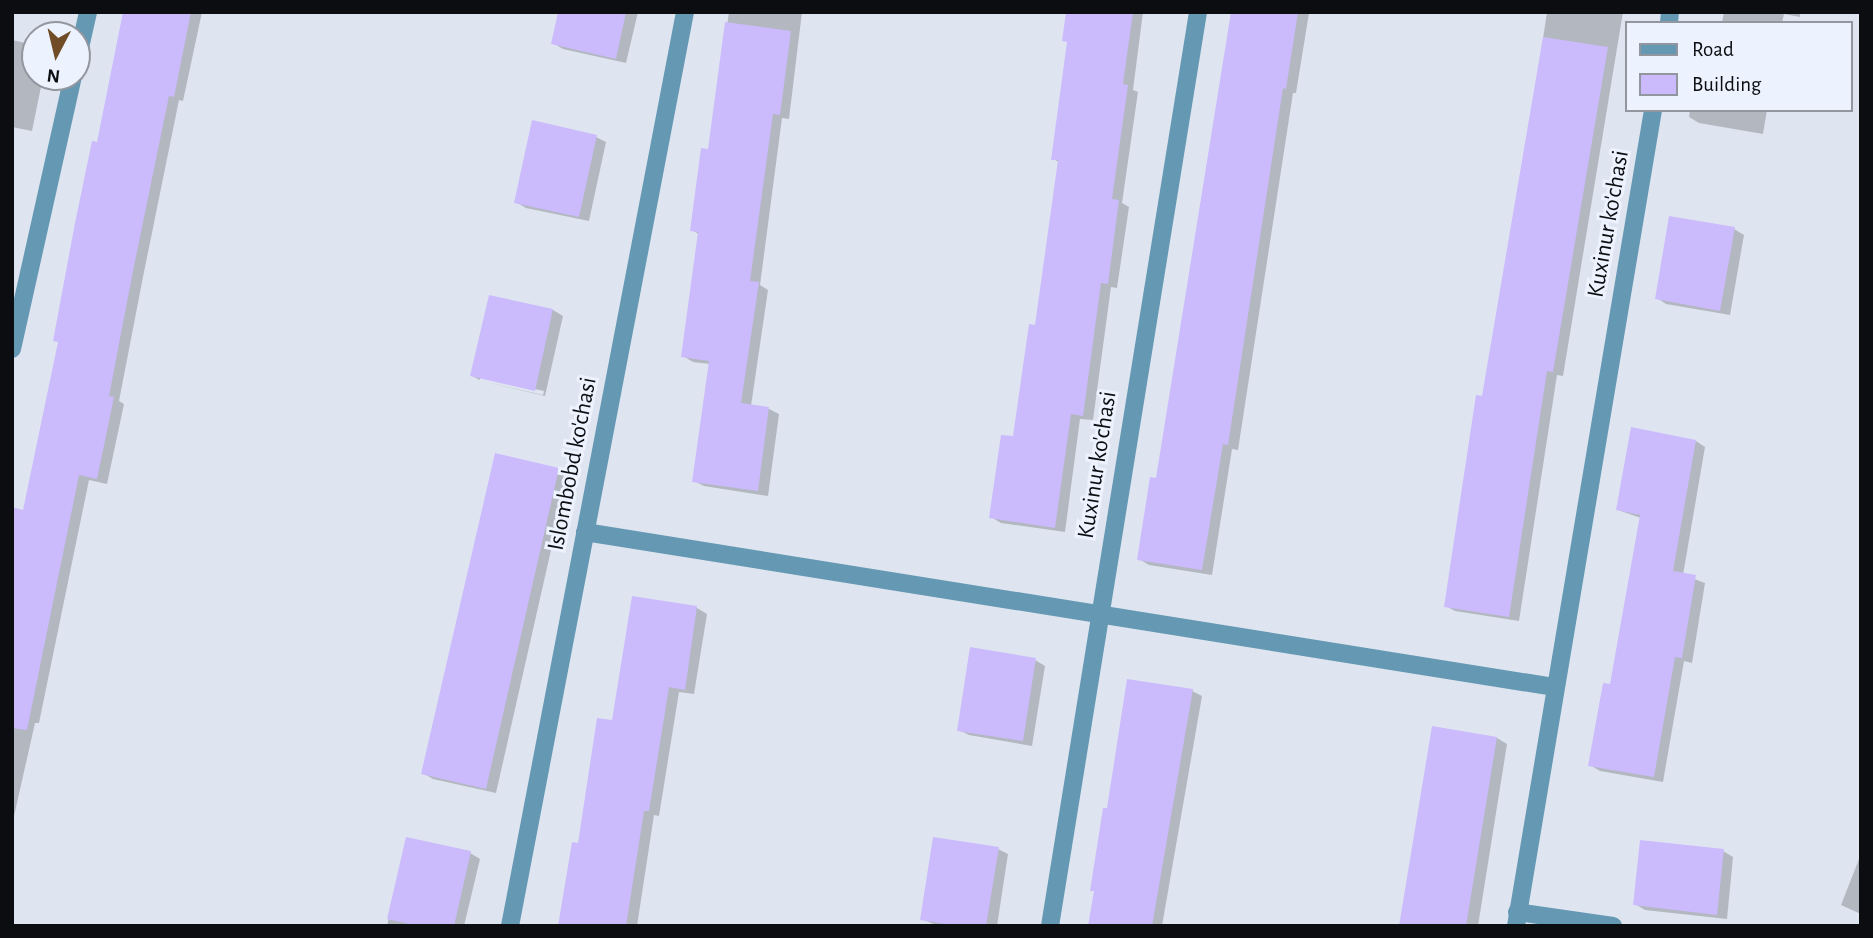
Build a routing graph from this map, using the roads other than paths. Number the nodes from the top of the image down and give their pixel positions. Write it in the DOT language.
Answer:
graph roads {
  1 [pos="685,12"];
  2 [pos="1198,12"];
  3 [pos="70,91"];
  4 [pos="1653,112"];
  5 [pos="12,349"];
  6 [pos="585,532"];
  7 [pos="1098,614"];
  8 [pos="1554,687"];
  9 [pos="1517,919"];
  10 [pos="510,926"];
  11 [pos="1050,926"];
  12 [pos="1613,926"];
  1 -- 6 [label="street, Islombobd ko'chasi"];
  2 -- 7 [label="street, Kuxinur ko'chasi"];
  3 -- 5 [label="street"];
  4 -- 8 [label="street, Kuxinur ko'chasi"];
  6 -- 7 [label="street"];
  6 -- 10 [label="street, Islombobd ko'chasi"];
  7 -- 8 [label="street"];
  7 -- 11 [label="street, Kuxinur ko'chasi"];
  8 -- 9 [label="street, Kuxinur ko'chasi"];
  9 -- 12 [label="street"];
}
